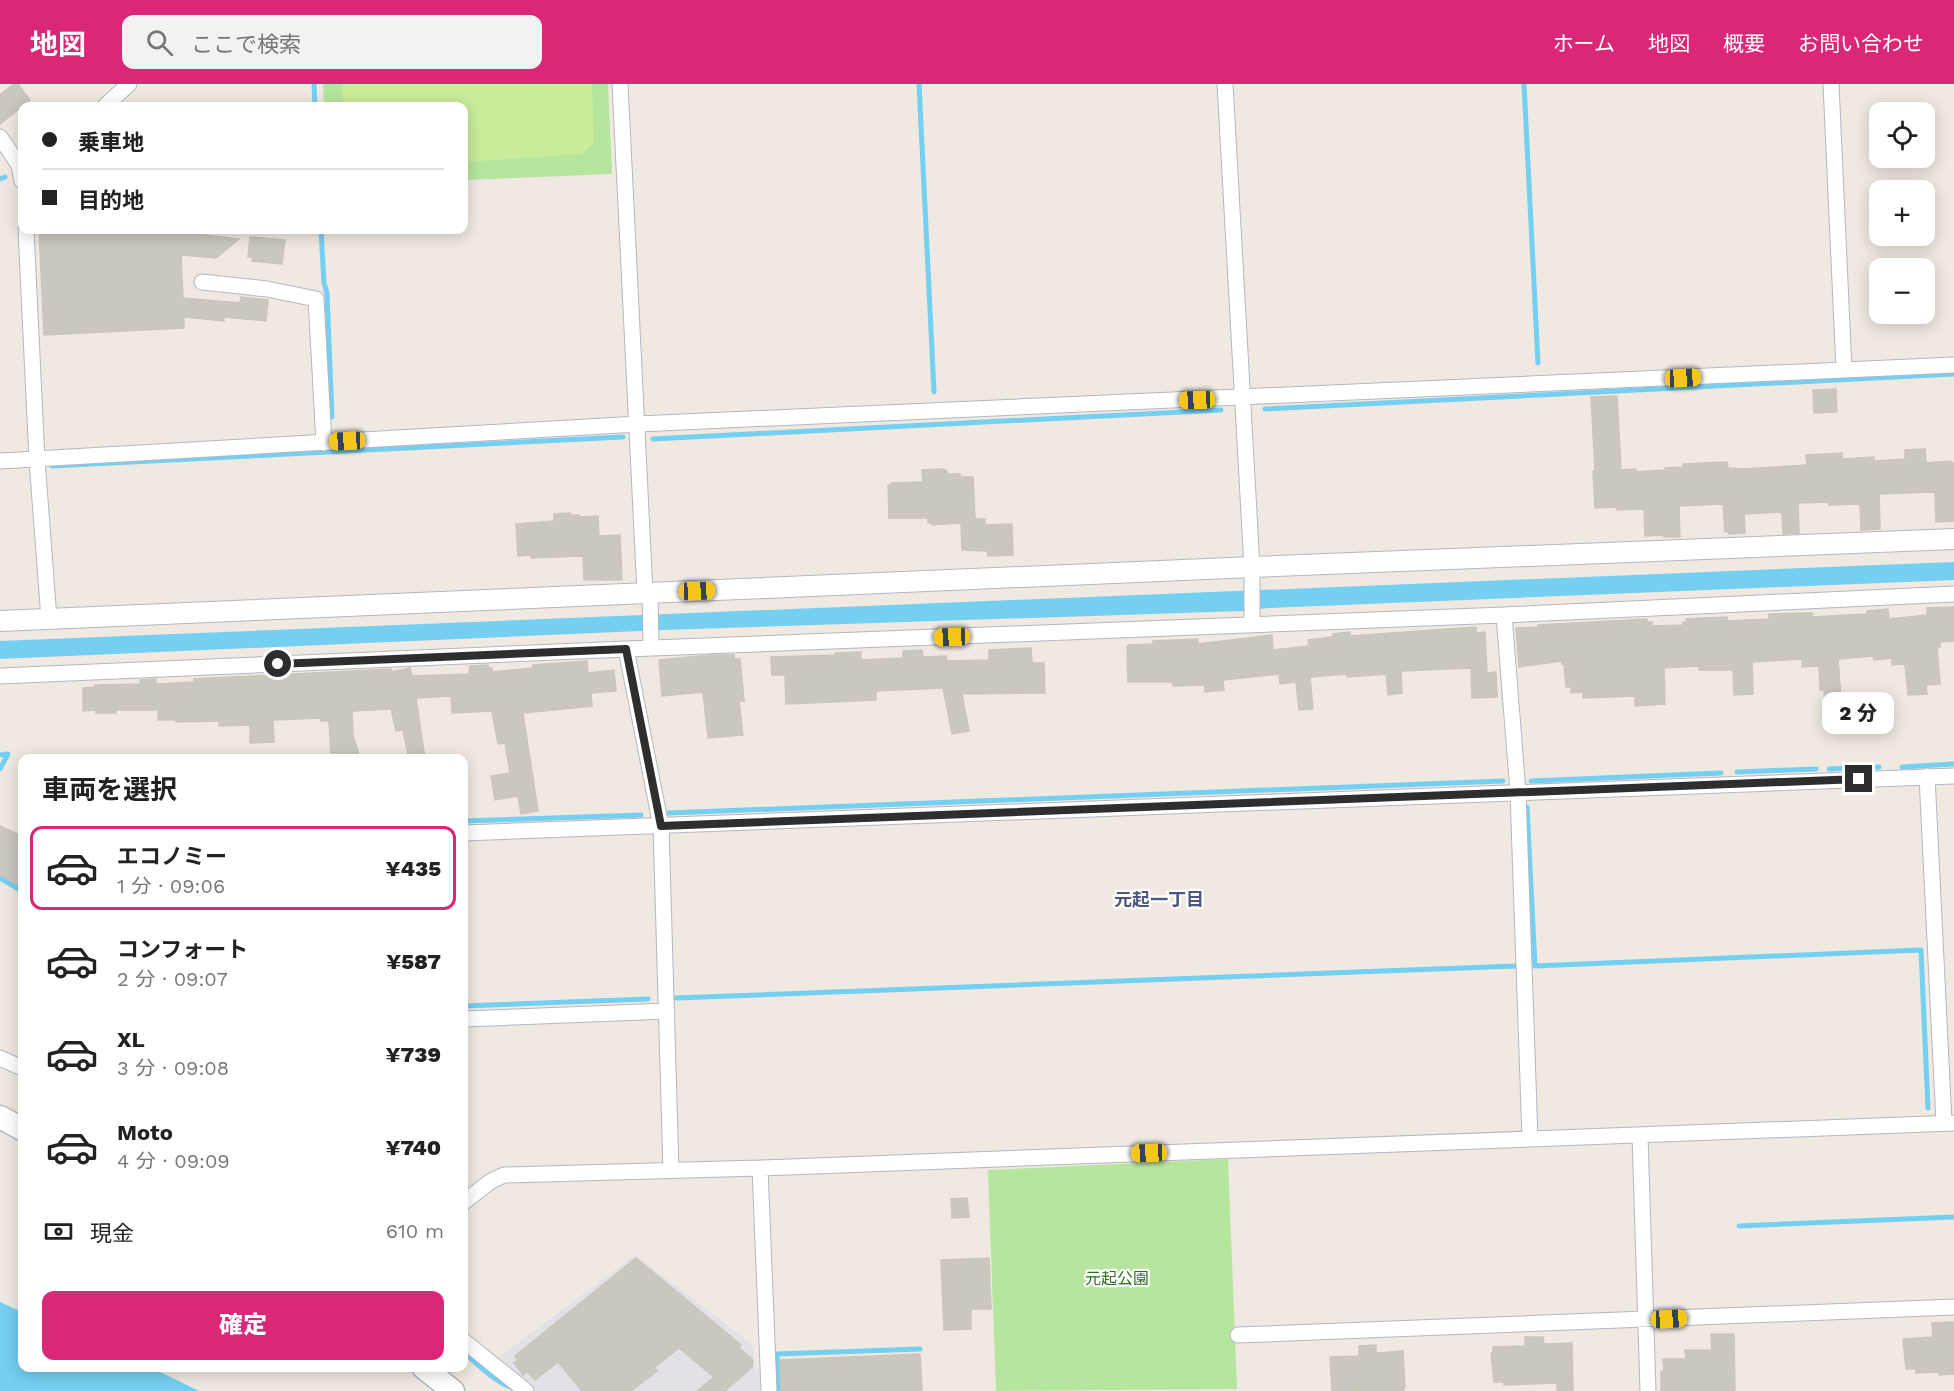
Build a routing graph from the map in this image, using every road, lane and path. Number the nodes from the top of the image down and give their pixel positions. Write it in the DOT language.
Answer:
graph roads {
  1 [pos="129,84"];
  2 [pos="620,84"];
  3 [pos="1225,84"];
  4 [pos="1831,84"];
  5 [pos="109,102"];
  6 [pos="0,137"];
  7 [pos="18,164"];
  8 [pos="26,234"];
  9 [pos="202,282"];
  10 [pos="1954,365"];
  11 [pos="1844,370"];
  12 [pos="1243,398"];
  13 [pos="638,424"];
  14 [pos="324,443"];
  15 [pos="36,459"];
  16 [pos="0,461"];
  17 [pos="1954,539"];
  18 [pos="1252,573"];
  19 [pos="1954,594"];
  20 [pos="649,596"];
  21 [pos="1504,615"];
  22 [pos="49,619"];
  23 [pos="0,621"];
  24 [pos="1252,621"];
  25 [pos="651,644"];
  26 [pos="626,649"];
  27 [pos="0,676"];
  28 [pos="1954,776"];
  29 [pos="1927,777"];
  30 [pos="1518,792"];
  31 [pos="661,826"];
  32 [pos="468,833"];
  33 [pos="667,1011"];
  34 [pos="468,1019"];
  35 [pos="0,1058"];
  36 [pos="18,1066"];
  37 [pos="0,1117"];
  38 [pos="1949,1123"];
  39 [pos="18,1127"];
  40 [pos="1640,1135"];
  41 [pos="1530,1139"];
  42 [pos="760,1168"];
  43 [pos="671,1170"];
  44 [pos="468,1199"];
  45 [pos="1954,1307"];
  46 [pos="1646,1320"];
  47 [pos="1238,1335"];
  48 [pos="468,1344"];
  49 [pos="429,1372"];
  50 [pos="453,1391"];
  51 [pos="526,1391"];
  52 [pos="769,1391"];
  53 [pos="1648,1391"];
  1 -- 5 [label="street"];
  2 -- 13 [label="street"];
  3 -- 12 [label="street"];
  4 -- 11 [label="street"];
  6 -- 7 [label="street"];
  8 -- 15 [label="street"];
  9 -- 14 [label="street"];
  10 -- 11 [label="street"];
  11 -- 12 [label="street"];
  12 -- 13 [label="street"];
  12 -- 18 [label="street"];
  13 -- 14 [label="street"];
  13 -- 20 [label="street"];
  14 -- 15 [label="street"];
  15 -- 16 [label="street"];
  15 -- 22 [label="street"];
  17 -- 18 [label="street"];
  18 -- 20 [label="street"];
  18 -- 24 [label="street"];
  19 -- 21 [label="street"];
  20 -- 22 [label="street"];
  20 -- 25 [label="street"];
  21 -- 24 [label="street"];
  21 -- 30 [label="street"];
  22 -- 23 [label="street"];
  24 -- 25 [label="street"];
  25 -- 26 [label="street"];
  26 -- 27 [label="street"];
  26 -- 31 [label="street"];
  28 -- 29 [label="street"];
  29 -- 30 [label="street"];
  29 -- 38 [label="street"];
  30 -- 31 [label="street"];
  30 -- 41 [label="street"];
  31 -- 32 [label="street"];
  31 -- 33 [label="street"];
  33 -- 34 [label="street"];
  33 -- 43 [label="street"];
  35 -- 36 [label="street"];
  37 -- 39 [label="main road"];
  38 -- 40 [label="street"];
  40 -- 41 [label="street"];
  40 -- 46 [label="street"];
  41 -- 42 [label="street"];
  42 -- 43 [label="street"];
  42 -- 52 [label="street"];
  43 -- 44 [label="street"];
  45 -- 46 [label="street"];
  46 -- 47 [label="street"];
  46 -- 53 [label="street"];
  48 -- 51 [label="street"];
  49 -- 50 [label="main road"];
}
